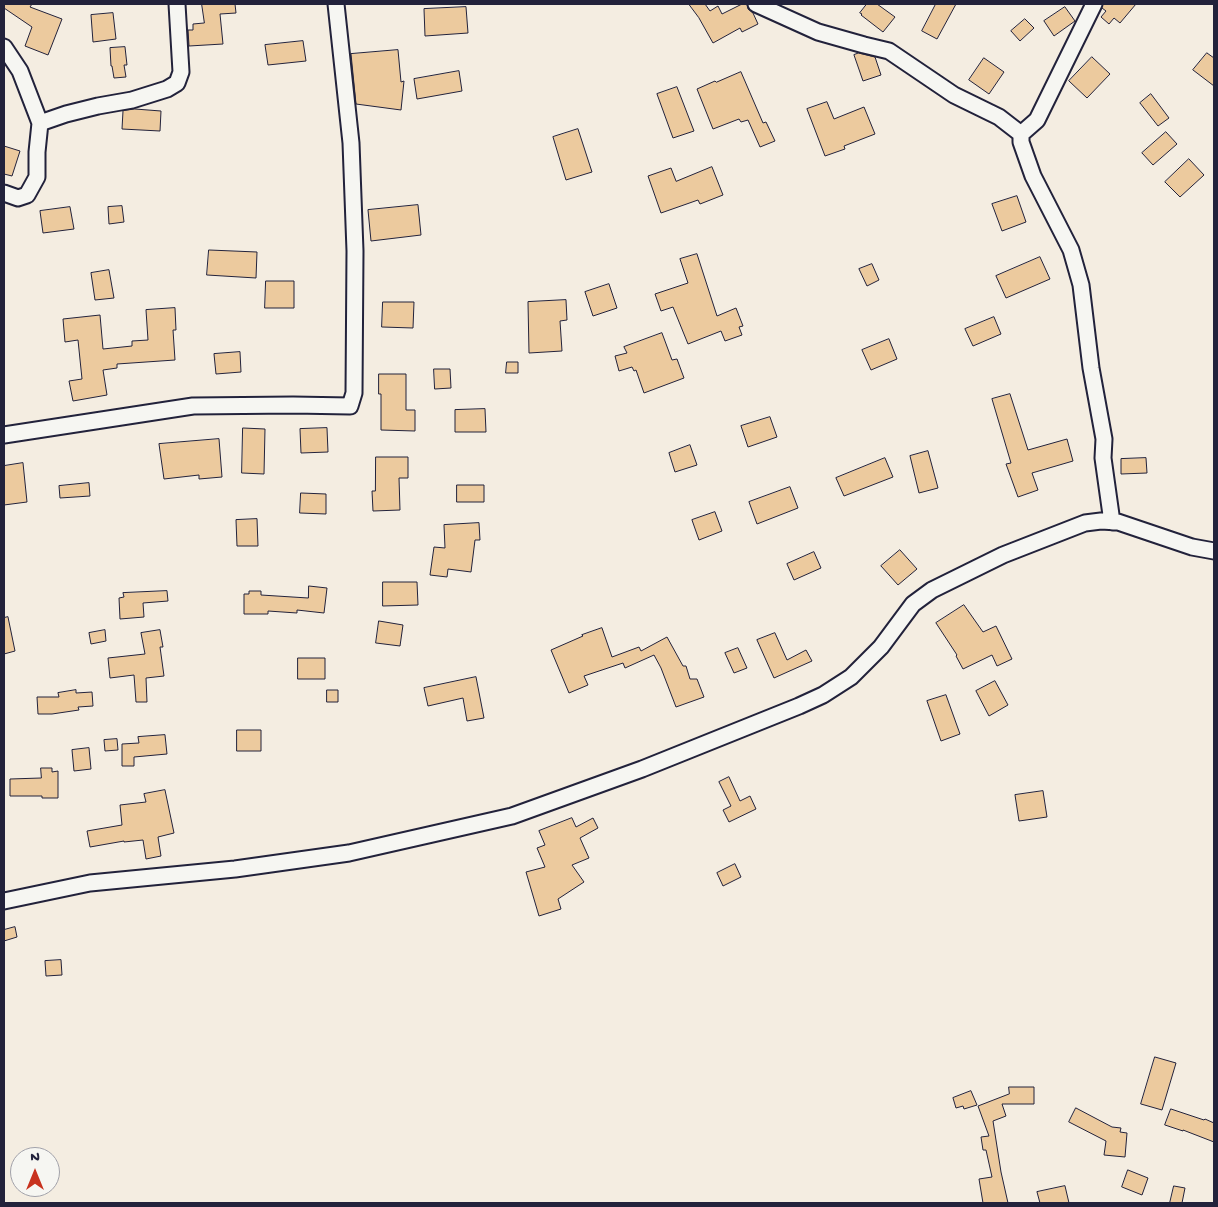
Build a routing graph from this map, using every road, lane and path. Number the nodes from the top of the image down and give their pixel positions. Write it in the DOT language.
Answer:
graph roads {
  1 [pos="177,4"];
  2 [pos="336,4"];
  3 [pos="756,4"];
  4 [pos="1094,4"];
  5 [pos="4,47"];
  6 [pos="40,123"];
  7 [pos="1020,134"];
  8 [pos="4,193"];
  9 [pos="4,435"];
  10 [pos="1112,522"];
  11 [pos="1214,551"];
  12 [pos="4,901"];
  1 -- 6 [label="street"];
  2 -- 9 [label="street"];
  3 -- 7 [label="street"];
  4 -- 7 [label="street"];
  5 -- 6 [label="street"];
  6 -- 8 [label="street"];
  7 -- 10 [label="street"];
  10 -- 11 [label="street"];
  10 -- 12 [label="street"];
}
